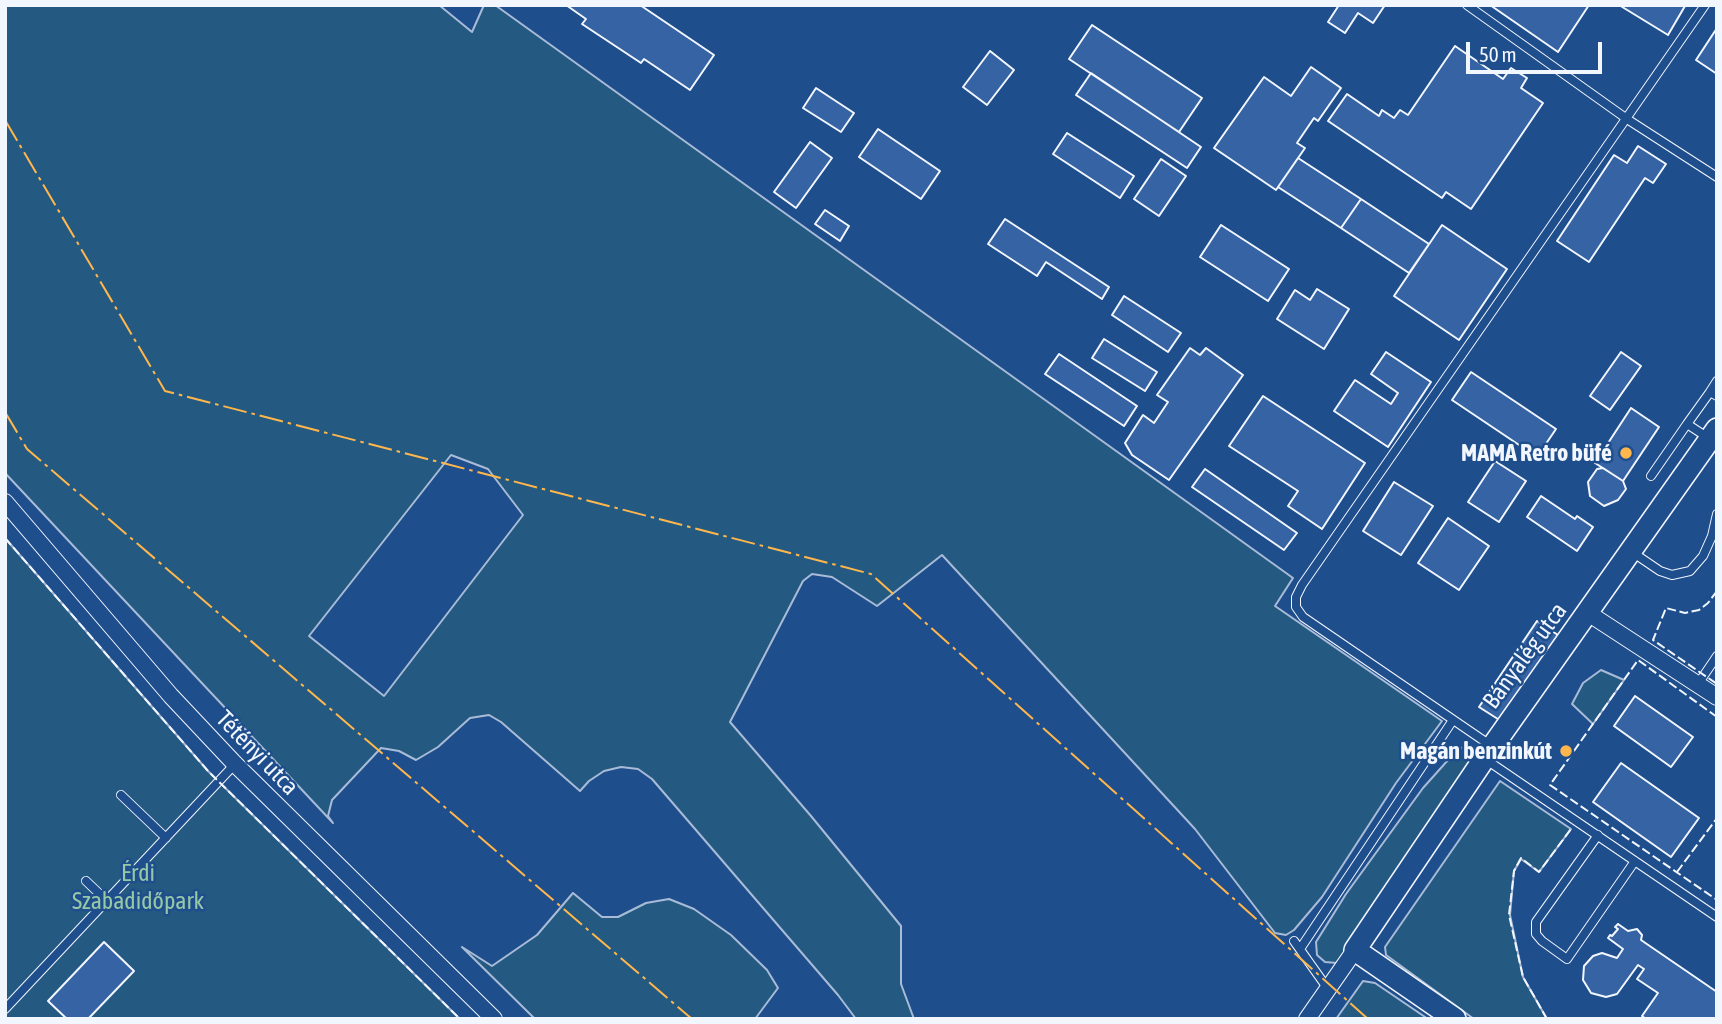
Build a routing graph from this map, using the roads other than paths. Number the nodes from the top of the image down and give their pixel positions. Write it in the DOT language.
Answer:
graph roads {
  1 [pos="1467,5"];
  2 [pos="1705,5"];
  3 [pos="1628,118"];
  4 [pos="1717,177"];
  5 [pos="1717,381"];
  6 [pos="1713,394"];
  7 [pos="1687,424"];
  8 [pos="1713,434"];
  9 [pos="1651,476"];
  10 [pos="5,502"];
  11 [pos="1717,514"];
  12 [pos="1632,552"];
  13 [pos="1588,613"];
  14 [pos="1717,656"];
  15 [pos="1698,684"];
  16 [pos="1717,697"];
  17 [pos="1454,720"];
  18 [pos="1488,752"];
  19 [pos="235,764"];
  20 [pos="121,795"];
  21 [pos="1598,835"];
  22 [pos="166,838"];
  23 [pos="1635,861"];
  24 [pos="86,881"];
  25 [pos="107,901"];
  26 [pos="1717,917"];
  27 [pos="1294,941"];
  28 [pos="1300,949"];
  29 [pos="1355,950"];
  30 [pos="1328,989"];
  31 [pos="5,1009"];
  32 [pos="494,1019"];
  33 [pos="1307,1019"];
  34 [pos="1455,1019"];
  1 -- 3 [label="lane"];
  2 -- 3 [label="lane"];
  3 -- 4 [label="lane"];
  3 -- 17 [label="lane"];
  5 -- 6 [label="lane"];
  6 -- 7 [label="lane"];
  7 -- 8 [label="lane"];
  7 -- 9 [label="lane"];
  8 -- 12 [label="street, Bányalég utca"];
  10 -- 19 [label="street, Tétényi utca"];
  11 -- 12 [label="lane"];
  12 -- 13 [label="street, Bányalég utca"];
  13 -- 15 [label="street"];
  13 -- 18 [label="street, Bányalég utca"];
  14 -- 15 [label="lane"];
  15 -- 16 [label="street"];
  17 -- 18 [label="lane"];
  17 -- 28 [label="lane"];
  18 -- 21 [label="lane"];
  18 -- 29 [label="street, Bányalég utca"];
  19 -- 22 [label="lane"];
  19 -- 32 [label="street, Tétényi utca"];
  20 -- 22 [label="lane"];
  21 -- 23 [label="lane"];
  21 -- 23 [label="lane"];
  22 -- 25 [label="lane"];
  23 -- 26 [label="lane"];
  24 -- 25 [label="lane"];
  25 -- 31 [label="lane"];
  27 -- 28 [label="lane"];
  28 -- 30 [label="lane"];
  29 -- 30 [label="street, Bányalég utca"];
  29 -- 34 [label="street"];
  30 -- 33 [label="street, Bányalég utca"];
}
